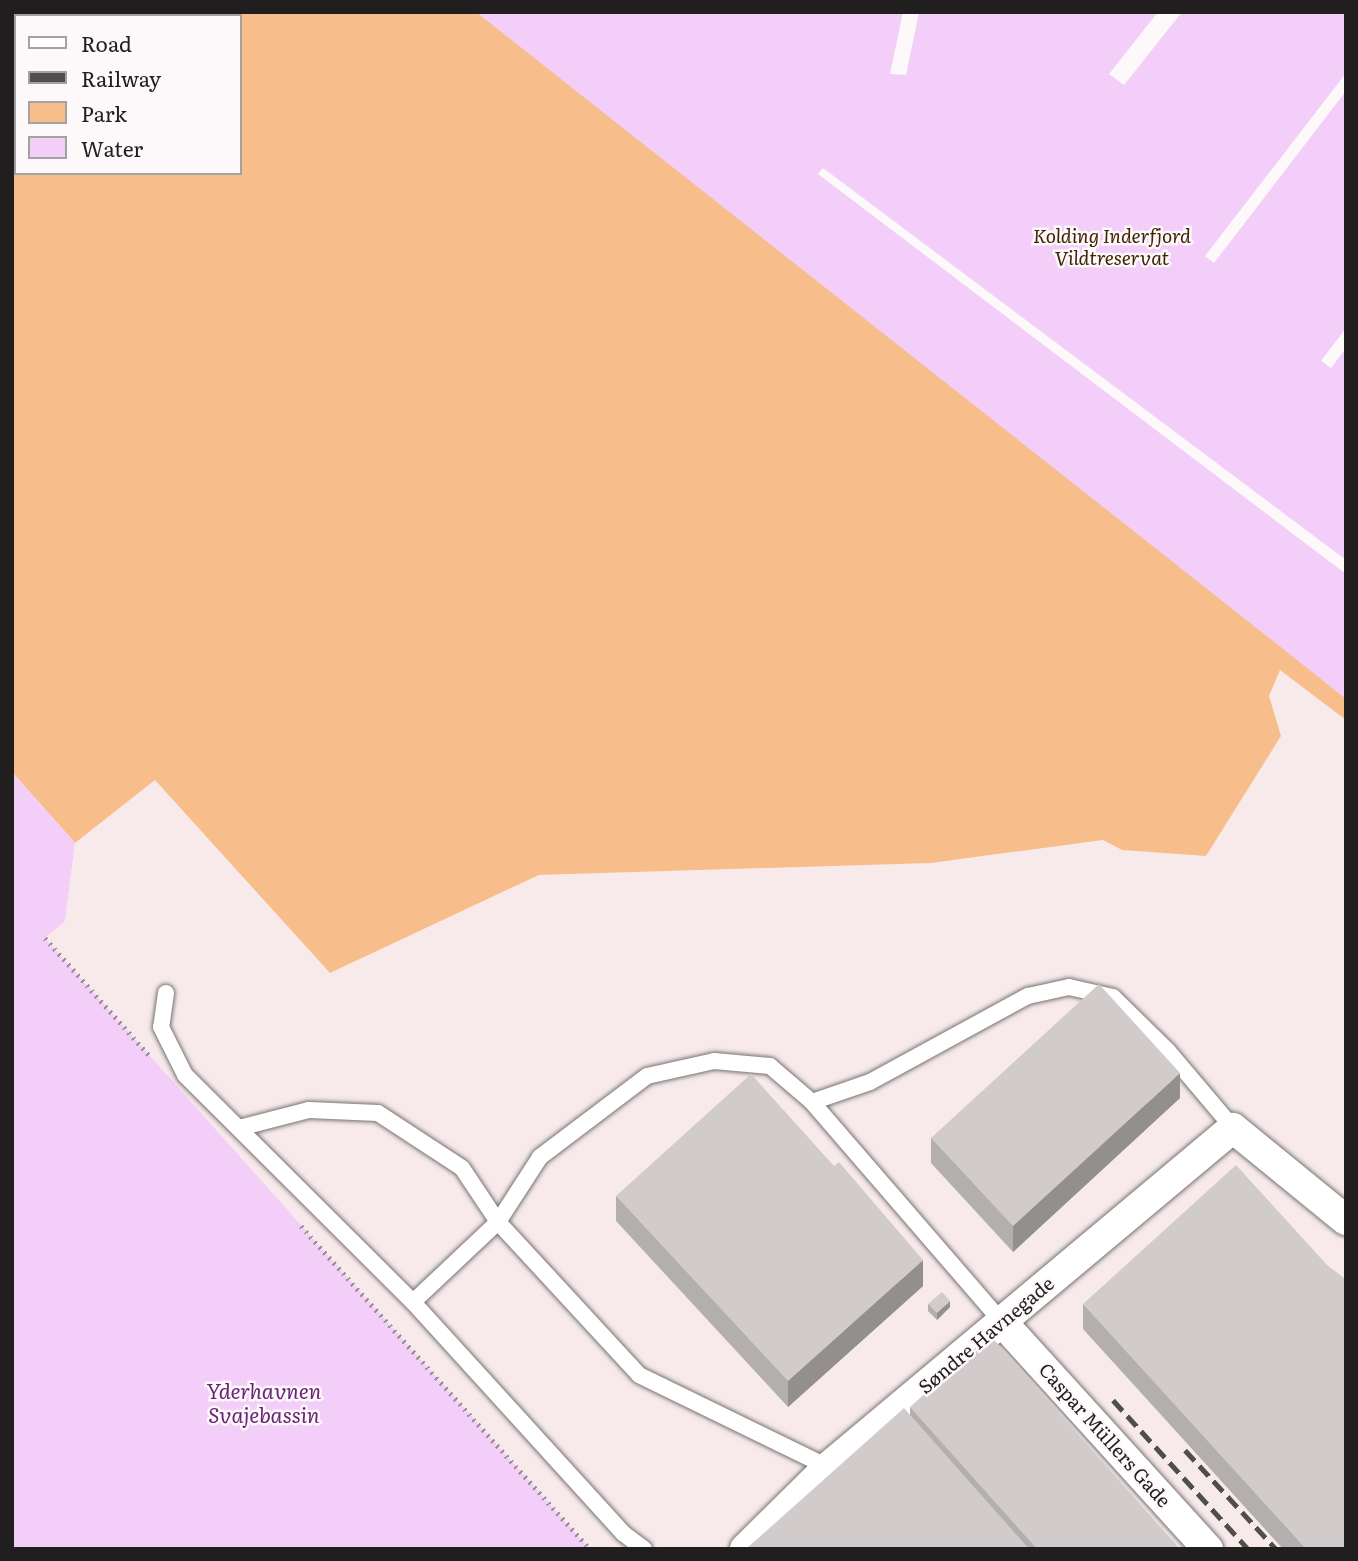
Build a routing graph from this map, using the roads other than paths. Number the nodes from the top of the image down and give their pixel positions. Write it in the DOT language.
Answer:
graph roads {
  1 [pos="166,993"];
  2 [pos="811,1102"];
  3 [pos="1233,1128"];
  4 [pos="239,1129"];
  5 [pos="498,1222"];
  6 [pos="1345,1222"];
  7 [pos="413,1302"];
  8 [pos="1002,1322"];
  9 [pos="828,1468"];
  10 [pos="644,1549"];
  11 [pos="745,1549"];
  12 [pos="1208,1549"];
  1 -- 4 [label="lane"];
  2 -- 3 [label="lane"];
  2 -- 5 [label="lane"];
  2 -- 8 [label="lane"];
  3 -- 6 [label="street"];
  3 -- 8 [label="street, Søndre Havnegade"];
  4 -- 5 [label="lane"];
  4 -- 7 [label="lane"];
  5 -- 7 [label="lane"];
  5 -- 9 [label="lane"];
  7 -- 10 [label="lane"];
  8 -- 9 [label="street, Søndre Havnegade"];
  8 -- 12 [label="street, Caspar Müllers Gade"];
  9 -- 11 [label="street, Søndre Havnegade"];
}
